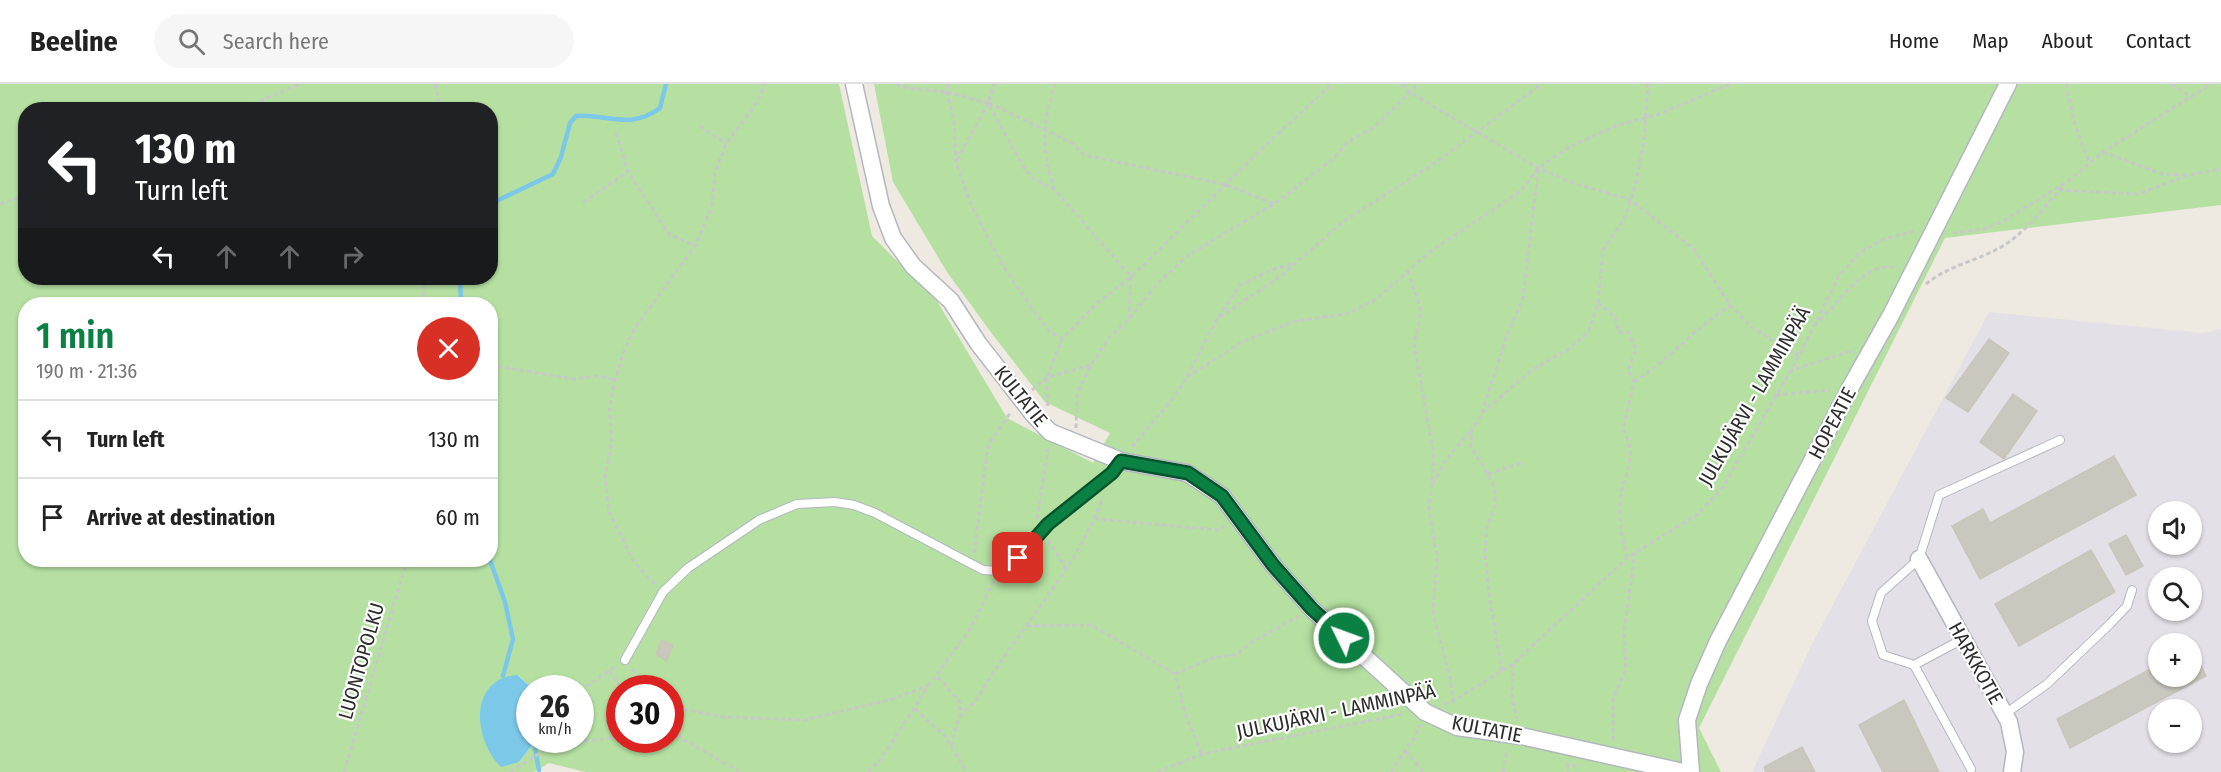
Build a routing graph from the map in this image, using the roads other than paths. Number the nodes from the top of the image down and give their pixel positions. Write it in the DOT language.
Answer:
graph roads {
  1 [pos="854,84"];
  2 [pos="2008,84"];
  3 [pos="2060,440"];
  4 [pos="1117,467"];
  5 [pos="1918,560"];
  6 [pos="2132,590"];
  7 [pos="1963,639"];
  8 [pos="625,660"];
  9 [pos="1914,664"];
  10 [pos="2005,714"];
  11 [pos="1971,769"];
  12 [pos="1683,772"];
  13 [pos="1691,772"];
  14 [pos="2012,772"];
  1 -- 4 [label="street, KULTATIE"];
  2 -- 13 [label="street, HOPEATIE"];
  3 -- 5 [label="lane"];
  4 -- 8 [label="lane"];
  4 -- 12 [label="street, KULTATIE"];
  5 -- 7 [label="street, HARKKOTIE"];
  5 -- 9 [label="lane"];
  6 -- 10 [label="lane"];
  7 -- 9 [label="lane"];
  7 -- 10 [label="street, HARKKOTIE"];
  9 -- 11 [label="lane"];
  10 -- 14 [label="street, HARKKOTIE"];
}
